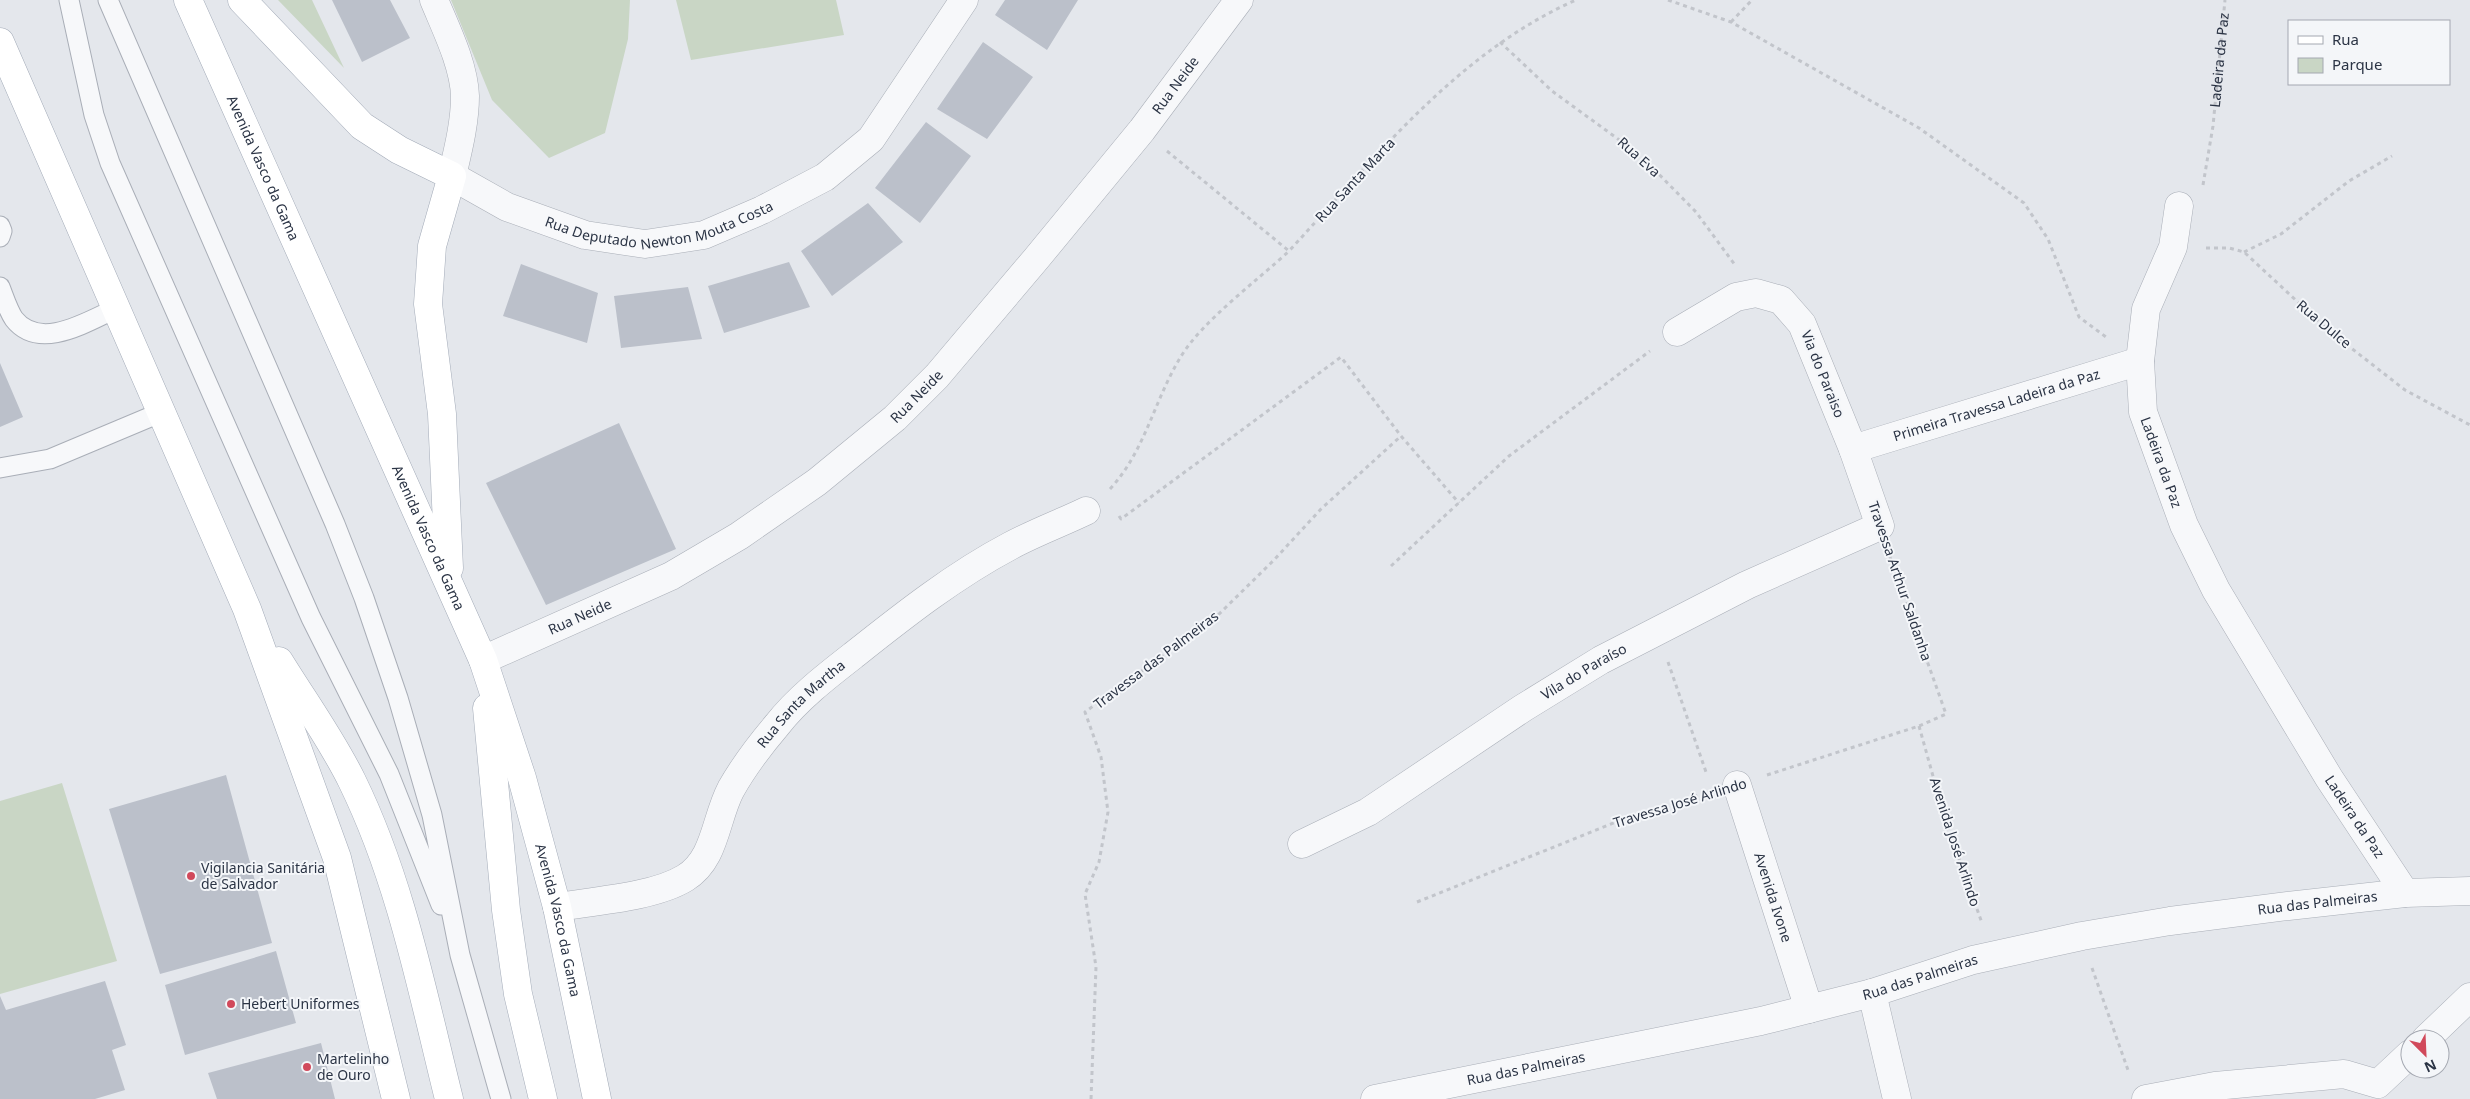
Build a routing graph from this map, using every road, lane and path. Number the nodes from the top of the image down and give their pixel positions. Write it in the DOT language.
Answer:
graph roads {
  1 [pos="68,0"];
  2 [pos="108,0"];
  3 [pos="188,0"];
  4 [pos="242,0"];
  5 [pos="434,0"];
  6 [pos="964,0"];
  7 [pos="1239,0"];
  8 [pos="1576,0"];
  9 [pos="1668,0"];
  10 [pos="1752,0"];
  11 [pos="2225,0"];
  12 [pos="1731,22"];
  13 [pos="0,42"];
  14 [pos="1500,42"];
  15 [pos="1142,130"];
  16 [pos="2392,156"];
  17 [pos="452,176"];
  18 [pos="2179,206"];
  19 [pos="0,226"];
  20 [pos="0,237"];
  21 [pos="2173,247"];
  22 [pos="1289,251"];
  23 [pos="2244,252"];
  24 [pos="0,287"];
  25 [pos="1756,293"];
  26 [pos="117,308"];
  27 [pos="1677,332"];
  28 [pos="2140,361"];
  29 [pos="162,412"];
  30 [pos="2470,426"];
  31 [pos="1401,436"];
  32 [pos="1853,449"];
  33 [pos="0,468"];
  34 [pos="1459,503"];
  35 [pos="1094,504"];
  36 [pos="1880,526"];
  37 [pos="1391,566"];
  38 [pos="449,582"];
  39 [pos="247,609"];
  40 [pos="1657,630"];
  41 [pos="483,660"];
  42 [pos="1946,714"];
  43 [pos="1919,726"];
  44 [pos="1725,788"];
  45 [pos="1302,844"];
  46 [pos="2470,891"];
  47 [pos="2405,893"];
  48 [pos="1417,902"];
  49 [pos="557,907"];
  50 [pos="2082,936"];
  51 [pos="460,956"];
  52 [pos="1993,956"];
  53 [pos="1872,993"];
  54 [pos="2470,997"];
  55 [pos="1809,1009"];
  56 [pos="2436,1029"];
  57 [pos="2400,1069"];
  58 [pos="2139,1090"];
  59 [pos="2385,1091"];
  60 [pos="396,1099"];
  61 [pos="449,1099"];
  62 [pos="501,1099"];
  63 [pos="543,1099"];
  64 [pos="597,1099"];
  65 [pos="1091,1099"];
  66 [pos="1375,1099"];
  67 [pos="1897,1099"];
  1 -- 51 [label="lane"];
  2 -- 51 [label="lane"];
  3 -- 38 [label="main road, Avenida Vasco da Gama"];
  4 -- 17 [label="main road"];
  5 -- 17 [label="street"];
  6 -- 17 [label="street, Rua Deputado Newton Mouta Costa"];
  7 -- 15 [label="street, Rua Neide"];
  8 -- 14 [label="path, Rua Santa Marta"];
  9 -- 12 [label="path"];
  10 -- 12 [label="path"];
  11 -- 18 [label="path, Ladeira da Paz"];
  12 -- 28 [label="path"];
  13 -- 26 [label="main road"];
  14 -- 22 [label="path, Rua Santa Marta"];
  14 -- 25 [label="path, Rua Eva"];
  15 -- 22 [label="path"];
  15 -- 41 [label="street, Rua Neide"];
  16 -- 23 [label="path"];
  17 -- 38 [label="main road"];
  18 -- 21 [label="street, Ladeira da Paz"];
  19 -- 20 [label="lane"];
  21 -- 23 [label="path"];
  21 -- 28 [label="street, Ladeira da Paz"];
  22 -- 35 [label="path, Rua Santa Marta"];
  23 -- 30 [label="path, Rua Dulce"];
  24 -- 26 [label="lane"];
  25 -- 27 [label="street"];
  25 -- 32 [label="street, Via do Paraiso"];
  26 -- 29 [label="main road"];
  27 -- 34 [label="path"];
  28 -- 32 [label="street, Primeira Travessa Ladeira da Paz"];
  28 -- 47 [label="street, Ladeira da Paz"];
  29 -- 33 [label="lane"];
  29 -- 39 [label="main road"];
  31 -- 34 [label="path"];
  31 -- 35 [label="path"];
  31 -- 65 [label="path, Travessa das Palmeiras"];
  32 -- 36 [label="street, Travessa Arthur Saldanha"];
  34 -- 37 [label="path"];
  35 -- 49 [label="street, Rua Santa Martha"];
  36 -- 40 [label="street, Vila do Paraíso"];
  36 -- 42 [label="path, Travessa Arthur Saldanha"];
  38 -- 41 [label="main road, Avenida Vasco da Gama"];
  39 -- 60 [label="main road"];
  39 -- 61 [label="main road"];
  40 -- 44 [label="path"];
  40 -- 45 [label="street, Vila do Paraíso"];
  41 -- 49 [label="main road, Avenida Vasco da Gama"];
  41 -- 63 [label="main road"];
  42 -- 43 [label="path, Travessa José Arlindo"];
  43 -- 44 [label="path, Travessa José Arlindo"];
  43 -- 52 [label="path, Avenida José Arlindo"];
  44 -- 48 [label="path, Travessa José Arlindo"];
  44 -- 55 [label="street, Avenida Ivone"];
  46 -- 47 [label="street, Rua das Palmeiras"];
  47 -- 50 [label="street, Rua das Palmeiras"];
  49 -- 64 [label="main road, Avenida Vasco da Gama"];
  50 -- 52 [label="street, Rua das Palmeiras"];
  50 -- 58 [label="path"];
  51 -- 62 [label="lane"];
  52 -- 53 [label="street, Rua das Palmeiras"];
  53 -- 55 [label="street, Rua das Palmeiras"];
  53 -- 67 [label="street"];
  54 -- 56 [label="street"];
  55 -- 66 [label="street, Rua das Palmeiras"];
  57 -- 59 [label="street"];
  58 -- 59 [label="street"];
}
